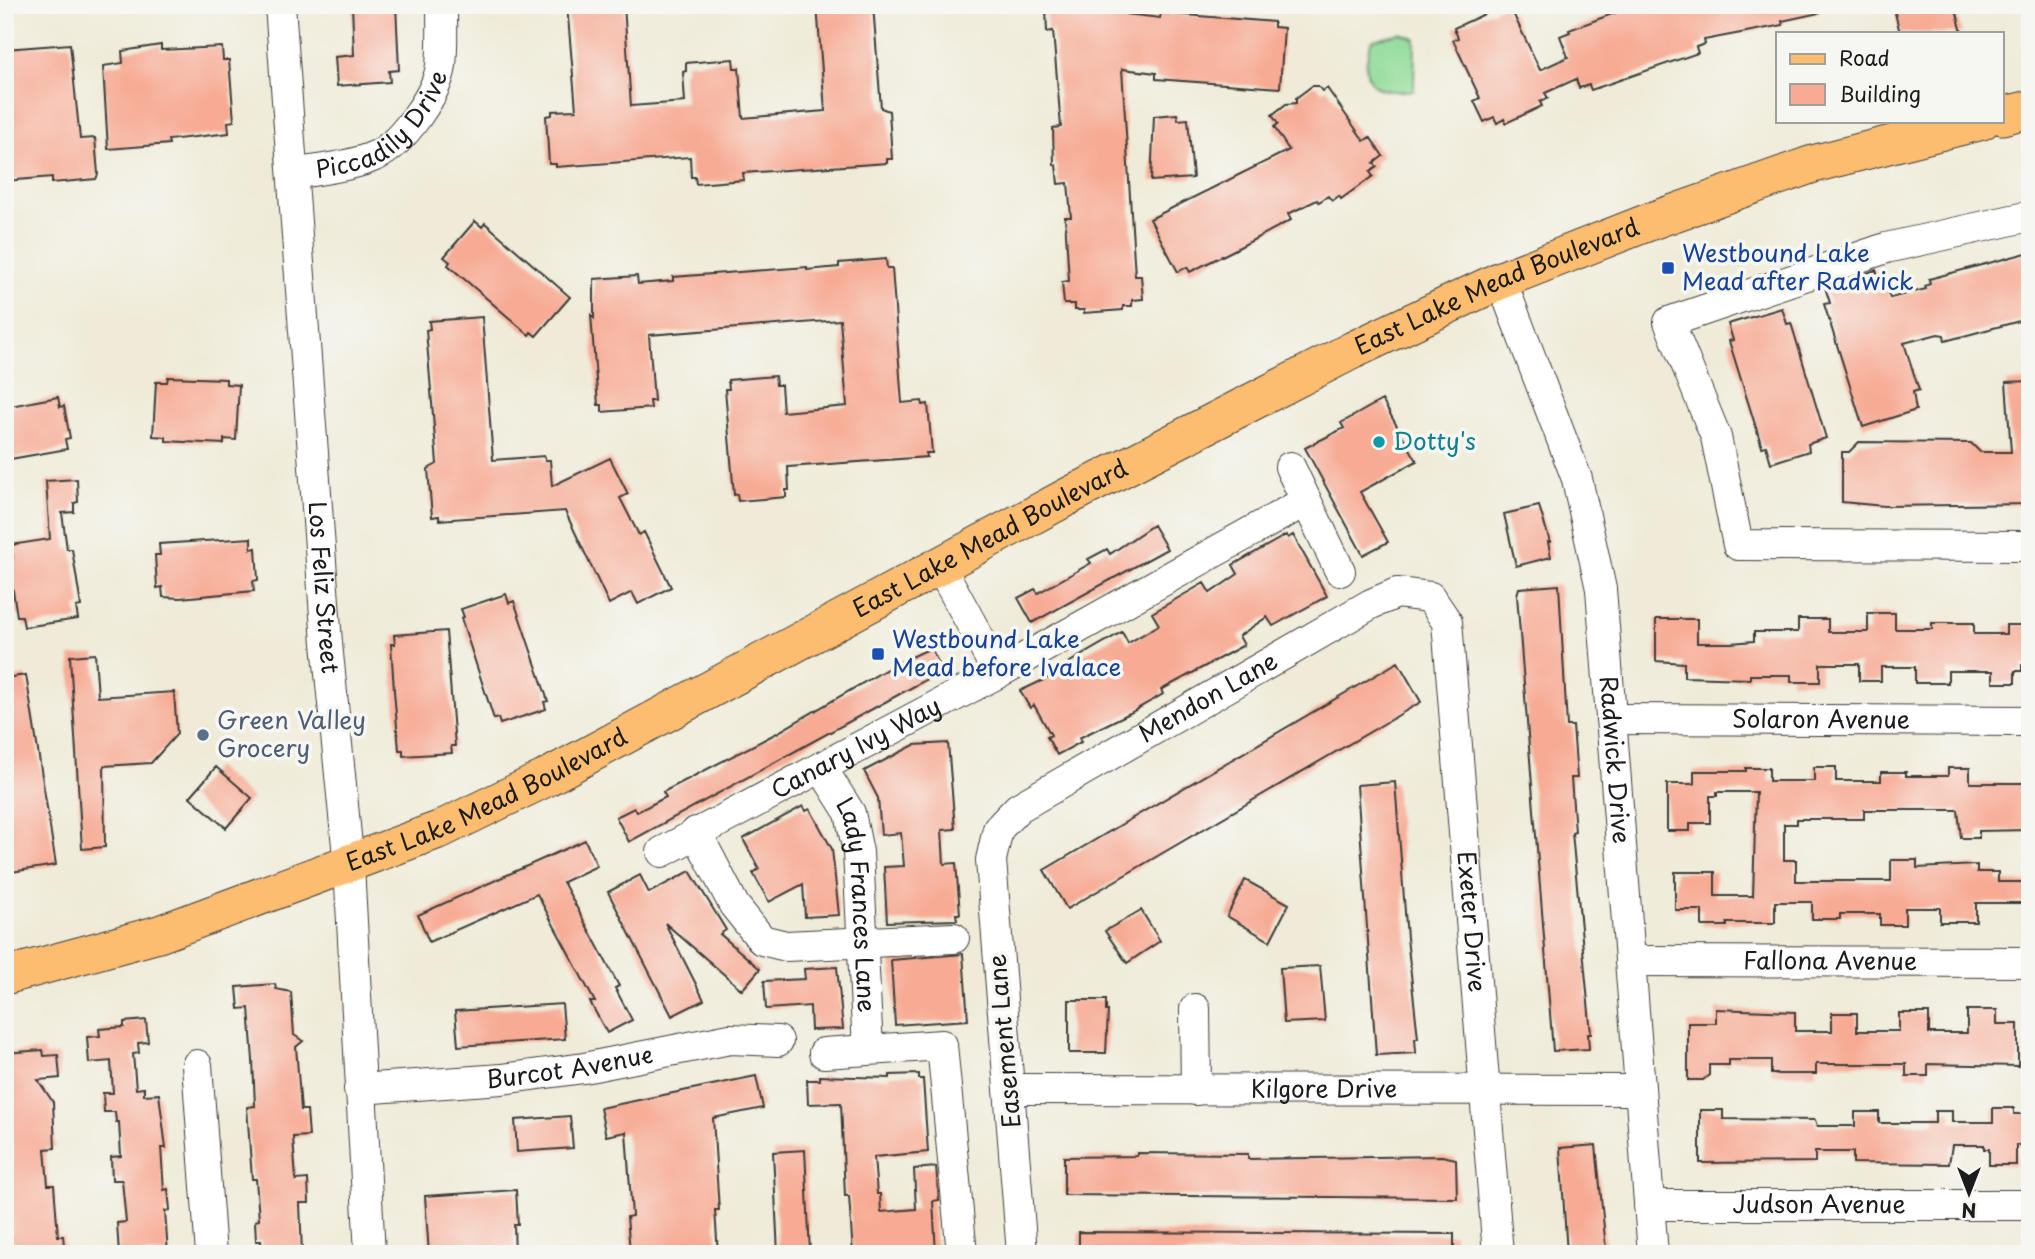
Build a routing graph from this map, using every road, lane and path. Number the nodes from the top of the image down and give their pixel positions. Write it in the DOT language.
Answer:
graph roads {
  1 [pos="279,5"];
  2 [pos="442,5"];
  3 [pos="2030,108"];
  4 [pos="2004,115"];
  5 [pos="1978,122"];
  6 [pos="293,174"];
  7 [pos="2030,216"];
  8 [pos="1501,280"];
  9 [pos="1290,467"];
  10 [pos="1306,501"];
  11 [pos="2030,546"];
  12 [pos="940,566"];
  13 [pos="1340,571"];
  14 [pos="1430,597"];
  15 [pos="998,673"];
  16 [pos="1611,719"];
  17 [pos="2030,721"];
  18 [pos="821,766"];
  19 [pos="998,829"];
  20 [pos="696,832"];
  21 [pos="662,852"];
  22 [pos="349,866"];
  23 [pos="954,938"];
  24 [pos="860,940"];
  25 [pos="1630,961"];
  26 [pos="2030,962"];
  27 [pos="5,976"];
  28 [pos="1195,1009"];
  29 [pos="778,1041"];
  30 [pos="868,1050"];
  31 [pos="824,1053"];
  32 [pos="197,1065"];
  33 [pos="359,1089"];
  34 [pos="1009,1089"];
  35 [pos="1196,1090"];
  36 [pos="1640,1090"];
  37 [pos="1487,1092"];
  38 [pos="1649,1205"];
  39 [pos="2030,1205"];
  40 [pos="211,1254"];
  41 [pos="370,1254"];
  42 [pos="962,1254"];
  43 [pos="1022,1254"];
  44 [pos="1499,1254"];
  45 [pos="1653,1254"];
  1 -- 6 [label="street, Los Feliz Street"];
  2 -- 6 [label="street, Piccadily Drive"];
  3 -- 4 [label="main road"];
  5 -- 8 [label="main road, East Lake Mead Boulevard"];
  6 -- 22 [label="street, Los Feliz Street"];
  7 -- 11 [label="street"];
  8 -- 12 [label="main road, East Lake Mead Boulevard"];
  8 -- 16 [label="street, Radwick Drive"];
  9 -- 10 [label="street"];
  10 -- 13 [label="street"];
  10 -- 15 [label="street, Canary Ivy Way"];
  12 -- 15 [label="street"];
  12 -- 22 [label="main road, East Lake Mead Boulevard"];
  14 -- 19 [label="street, Mendon Lane"];
  14 -- 37 [label="street, Exeter Drive"];
  15 -- 18 [label="street, Canary Ivy Way"];
  16 -- 17 [label="street, Solaron Avenue"];
  16 -- 25 [label="street, Radwick Drive"];
  18 -- 20 [label="street, Canary Ivy Way"];
  18 -- 24 [label="street, Lady Frances Lane"];
  19 -- 34 [label="street, Easement Lane"];
  20 -- 21 [label="street, Canary Ivy Way"];
  20 -- 24 [label="street"];
  22 -- 27 [label="main road, East Lake Mead Boulevard"];
  22 -- 33 [label="street, Los Feliz Street"];
  23 -- 24 [label="street"];
  24 -- 30 [label="street, Lady Frances Lane"];
  25 -- 26 [label="street, Fallona Avenue"];
  25 -- 36 [label="street, Radwick Drive"];
  28 -- 35 [label="street"];
  29 -- 33 [label="street, Burcot Avenue"];
  30 -- 31 [label="street"];
  30 -- 42 [label="street"];
  32 -- 40 [label="street"];
  33 -- 41 [label="street, Los Feliz Street"];
  34 -- 35 [label="street, Kilgore Drive"];
  34 -- 43 [label="street, Easement Lane"];
  35 -- 37 [label="street, Kilgore Drive"];
  36 -- 37 [label="street, Kilgore Drive"];
  36 -- 38 [label="street, Radwick Drive"];
  37 -- 44 [label="street, Exeter Drive"];
  38 -- 39 [label="street, Judson Avenue"];
  38 -- 45 [label="street, Radwick Drive"];
}
